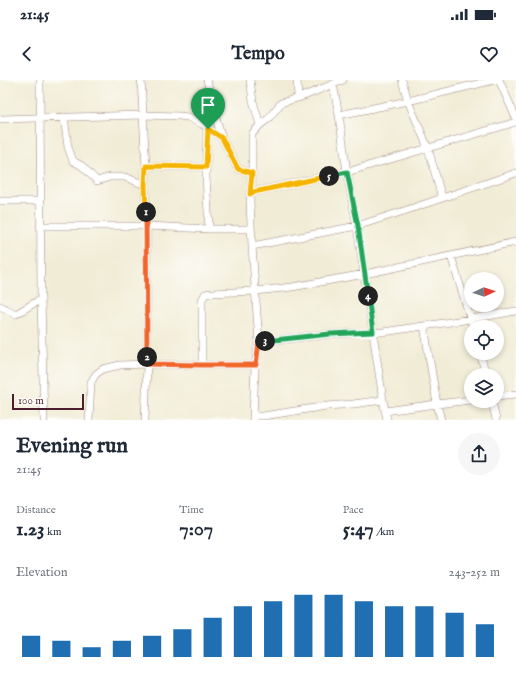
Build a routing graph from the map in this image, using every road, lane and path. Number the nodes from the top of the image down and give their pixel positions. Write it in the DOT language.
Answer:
graph roads {
  1 [pos="40,80"];
  2 [pos="141,80"];
  3 [pos="207,80"];
  4 [pos="250,80"];
  5 [pos="297,80"];
  6 [pos="343,80"];
  7 [pos="402,80"];
  8 [pos="494,80"];
  9 [pos="499,80"];
  10 [pos="333,84"];
  11 [pos="298,98"];
  12 [pos="408,101"];
  13 [pos="143,115"];
  14 [pos="339,115"];
  15 [pos="64,117"];
  16 [pos="40,118"];
  17 [pos="516,118"];
  18 [pos="0,119"];
  19 [pos="516,122"];
  20 [pos="260,125"];
  21 [pos="208,129"];
  22 [pos="222,138"];
  23 [pos="428,148"];
  24 [pos="146,166"];
  25 [pos="206,167"];
  26 [pos="347,172"];
  27 [pos="252,173"];
  28 [pos="516,173"];
  29 [pos="145,185"];
  30 [pos="250,194"];
  31 [pos="442,198"];
  32 [pos="0,201"];
  33 [pos="40,201"];
  34 [pos="40,226"];
  35 [pos="147,226"];
  36 [pos="358,226"];
  37 [pos="208,229"];
  38 [pos="251,230"];
  39 [pos="516,242"];
  40 [pos="252,246"];
  41 [pos="451,256"];
  42 [pos="365,274"];
  43 [pos="256,291"];
  44 [pos="41,299"];
  45 [pos="0,306"];
  46 [pos="516,311"];
  47 [pos="471,319"];
  48 [pos="424,326"];
  49 [pos="373,332"];
  50 [pos="259,342"];
  51 [pos="147,364"];
  52 [pos="202,365"];
  53 [pos="256,365"];
  54 [pos="516,394"];
  55 [pos="504,395"];
  56 [pos="383,400"];
  57 [pos="464,401"];
  58 [pos="437,404"];
  59 [pos="493,408"];
  60 [pos="385,411"];
  61 [pos="253,418"];
  62 [pos="44,420"];
  63 [pos="89,420"];
  64 [pos="145,420"];
  65 [pos="387,420"];
  66 [pos="441,420"];
  67 [pos="496,420"];
  1 -- 16 [label="street"];
  2 -- 13 [label="street"];
  3 -- 22 [label="street"];
  4 -- 20 [label="street"];
  5 -- 11 [label="street"];
  6 -- 10 [label="street"];
  7 -- 12 [label="street"];
  8 -- 12 [label="street"];
  9 -- 17 [label="street"];
  10 -- 11 [label="street"];
  10 -- 14 [label="street"];
  11 -- 20 [label="street"];
  12 -- 14 [label="street"];
  12 -- 23 [label="street"];
  13 -- 15 [label="street"];
  13 -- 21 [label="street"];
  13 -- 24 [label="street"];
  14 -- 26 [label="street"];
  15 -- 16 [label="street"];
  15 -- 29 [label="street"];
  16 -- 18 [label="street"];
  16 -- 33 [label="street"];
  19 -- 23 [label="street"];
  20 -- 27 [label="street"];
  21 -- 22 [label="street"];
  21 -- 25 [label="street"];
  22 -- 27 [label="street"];
  23 -- 26 [label="street"];
  23 -- 31 [label="street"];
  24 -- 25 [label="street"];
  24 -- 29 [label="street"];
  25 -- 37 [label="street"];
  26 -- 30 [label="street"];
  26 -- 36 [label="street"];
  27 -- 30 [label="street"];
  28 -- 31 [label="street"];
  29 -- 35 [label="street"];
  30 -- 38 [label="street"];
  31 -- 36 [label="street"];
  32 -- 33 [label="street"];
  33 -- 34 [label="street"];
  34 -- 35 [label="street"];
  34 -- 44 [label="street"];
  35 -- 37 [label="street"];
  35 -- 51 [label="street"];
  36 -- 40 [label="street"];
  36 -- 42 [label="street"];
  37 -- 38 [label="street"];
  38 -- 40 [label="street"];
  39 -- 41 [label="street"];
  40 -- 43 [label="street"];
  41 -- 42 [label="street"];
  41 -- 47 [label="street"];
  42 -- 43 [label="street"];
  42 -- 49 [label="street"];
  43 -- 50 [label="street"];
  43 -- 52 [label="street"];
  44 -- 45 [label="street"];
  44 -- 62 [label="street"];
  46 -- 47 [label="street"];
  47 -- 48 [label="street"];
  48 -- 49 [label="street"];
  48 -- 58 [label="street"];
  49 -- 50 [label="street"];
  49 -- 56 [label="street"];
  50 -- 53 [label="street"];
  51 -- 52 [label="street"];
  51 -- 63 [label="street"];
  51 -- 64 [label="street"];
  52 -- 53 [label="street"];
  53 -- 61 [label="street"];
  54 -- 55 [label="street"];
  56 -- 60 [label="street"];
  56 -- 61 [label="street"];
  57 -- 58 [label="street"];
  58 -- 60 [label="street"];
  58 -- 66 [label="street"];
  59 -- 67 [label="street"];
  60 -- 65 [label="street"];
}
